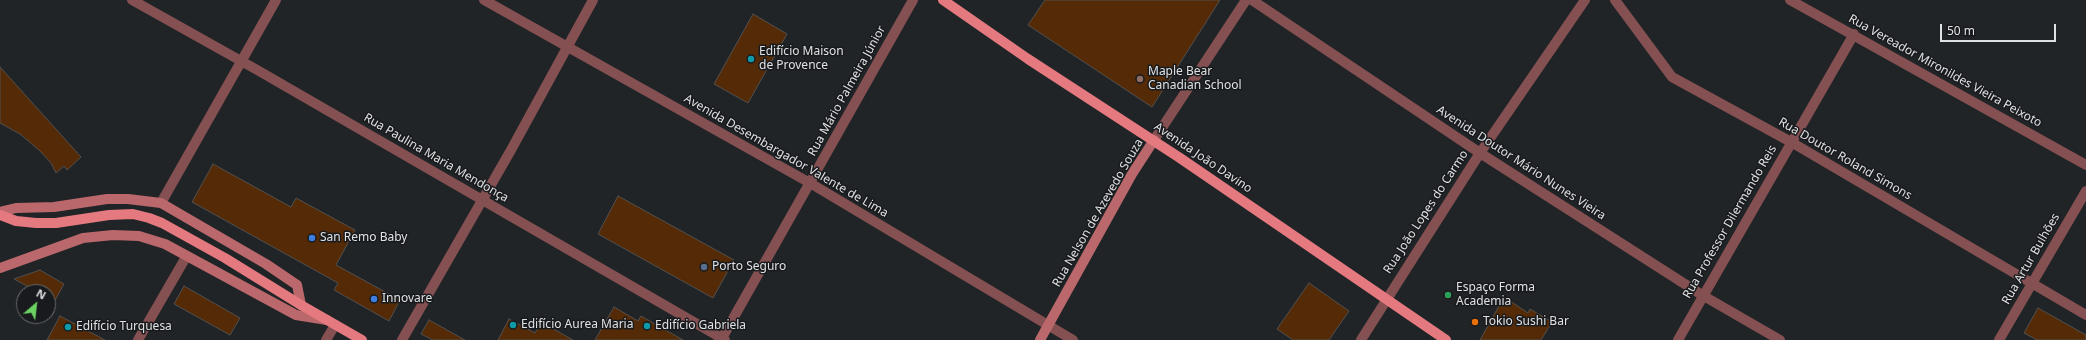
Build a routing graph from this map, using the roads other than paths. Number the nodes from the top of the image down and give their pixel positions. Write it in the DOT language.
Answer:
graph roads {
  1 [pos="132,0"];
  2 [pos="276,0"];
  3 [pos="484,0"];
  4 [pos="594,0"];
  5 [pos="913,0"];
  6 [pos="943,0"];
  7 [pos="1246,0"];
  8 [pos="1252,0"];
  9 [pos="1585,0"];
  10 [pos="1615,0"];
  11 [pos="1790,0"];
  12 [pos="1854,34"];
  13 [pos="567,48"];
  14 [pos="242,61"];
  15 [pos="1154,140"];
  16 [pos="1791,142"];
  17 [pos="1480,153"];
  18 [pos="2086,165"];
  19 [pos="810,183"];
  20 [pos="2086,191"];
  21 [pos="482,200"];
  22 [pos="161,203"];
  23 [pos="0,212"];
  24 [pos="0,216"];
  25 [pos="186,257"];
  26 [pos="0,268"];
  27 [pos="2032,284"];
  28 [pos="1702,295"];
  29 [pos="1386,299"];
  30 [pos="301,305"];
  31 [pos="2086,315"];
  32 [pos="331,322"];
  33 [pos="1048,326"];
  34 [pos="722,339"];
  35 [pos="138,340"];
  36 [pos="326,340"];
  37 [pos="362,340"];
  38 [pos="402,340"];
  39 [pos="1040,340"];
  40 [pos="1073,340"];
  41 [pos="1361,340"];
  42 [pos="1446,340"];
  43 [pos="1678,340"];
  44 [pos="1780,340"];
  45 [pos="2000,340"];
  1 -- 14 [label="street, Rua Paulina Maria Mendonça"];
  2 -- 14 [label="street"];
  3 -- 13 [label="street, Avenida Desembargador Valente de Lima"];
  4 -- 13 [label="street"];
  5 -- 19 [label="street, Rua Mário Palmeira Júnior"];
  6 -- 15 [label="main road, Avenida João Davino"];
  7 -- 15 [label="street, Rua Nelson de Azevedo Souza"];
  8 -- 17 [label="street, Avenida Doutor Mário Nunes Vieira"];
  9 -- 17 [label="street, Rua João Lopes do Carmo"];
  10 -- 16 [label="street, Rua Doutor Roland Simons"];
  11 -- 12 [label="street, Rua Vereador Mironildes Vieira Peixoto"];
  12 -- 16 [label="street, Rua Professor Dilermando Reis"];
  12 -- 18 [label="street, Rua Vereador Mironildes Vieira Peixoto"];
  13 -- 19 [label="street, Avenida Desembargador Valente de Lima"];
  13 -- 21 [label="street"];
  14 -- 21 [label="street, Rua Paulina Maria Mendonça"];
  14 -- 22 [label="street"];
  15 -- 29 [label="main road, Avenida João Davino"];
  15 -- 33 [label="main road, Rua Nelson de Azevedo Souza"];
  16 -- 27 [label="street, Rua Doutor Roland Simons"];
  16 -- 28 [label="street, Rua Professor Dilermando Reis"];
  17 -- 28 [label="street, Avenida Doutor Mário Nunes Vieira"];
  17 -- 29 [label="street, Rua João Lopes do Carmo"];
  19 -- 33 [label="street, Avenida Desembargador Valente de Lima"];
  19 -- 34 [label="street, Rua Mário Palmeira Júnior"];
  20 -- 27 [label="street, Rua Artur Bulhões"];
  21 -- 34 [label="street, Rua Paulina Maria Mendonça"];
  21 -- 38 [label="street"];
  22 -- 23 [label="main road"];
  22 -- 30 [label="main road"];
  24 -- 30 [label="main road"];
  25 -- 26 [label="main road"];
  25 -- 32 [label="main road"];
  25 -- 35 [label="street"];
  27 -- 31 [label="street, Rua Doutor Roland Simons"];
  27 -- 45 [label="street, Rua Artur Bulhões"];
  28 -- 43 [label="street, Rua Professor Dilermando Reis"];
  28 -- 44 [label="street, Avenida Doutor Mário Nunes Vieira"];
  29 -- 41 [label="street, Rua João Lopes do Carmo"];
  29 -- 42 [label="main road, Avenida João Davino"];
  30 -- 32 [label="main road"];
  32 -- 36 [label="street"];
  32 -- 37 [label="main road"];
  33 -- 39 [label="main road, Rua Nelson de Azevedo Souza"];
  33 -- 40 [label="street, Avenida Desembargador Valente de Lima"];
}
